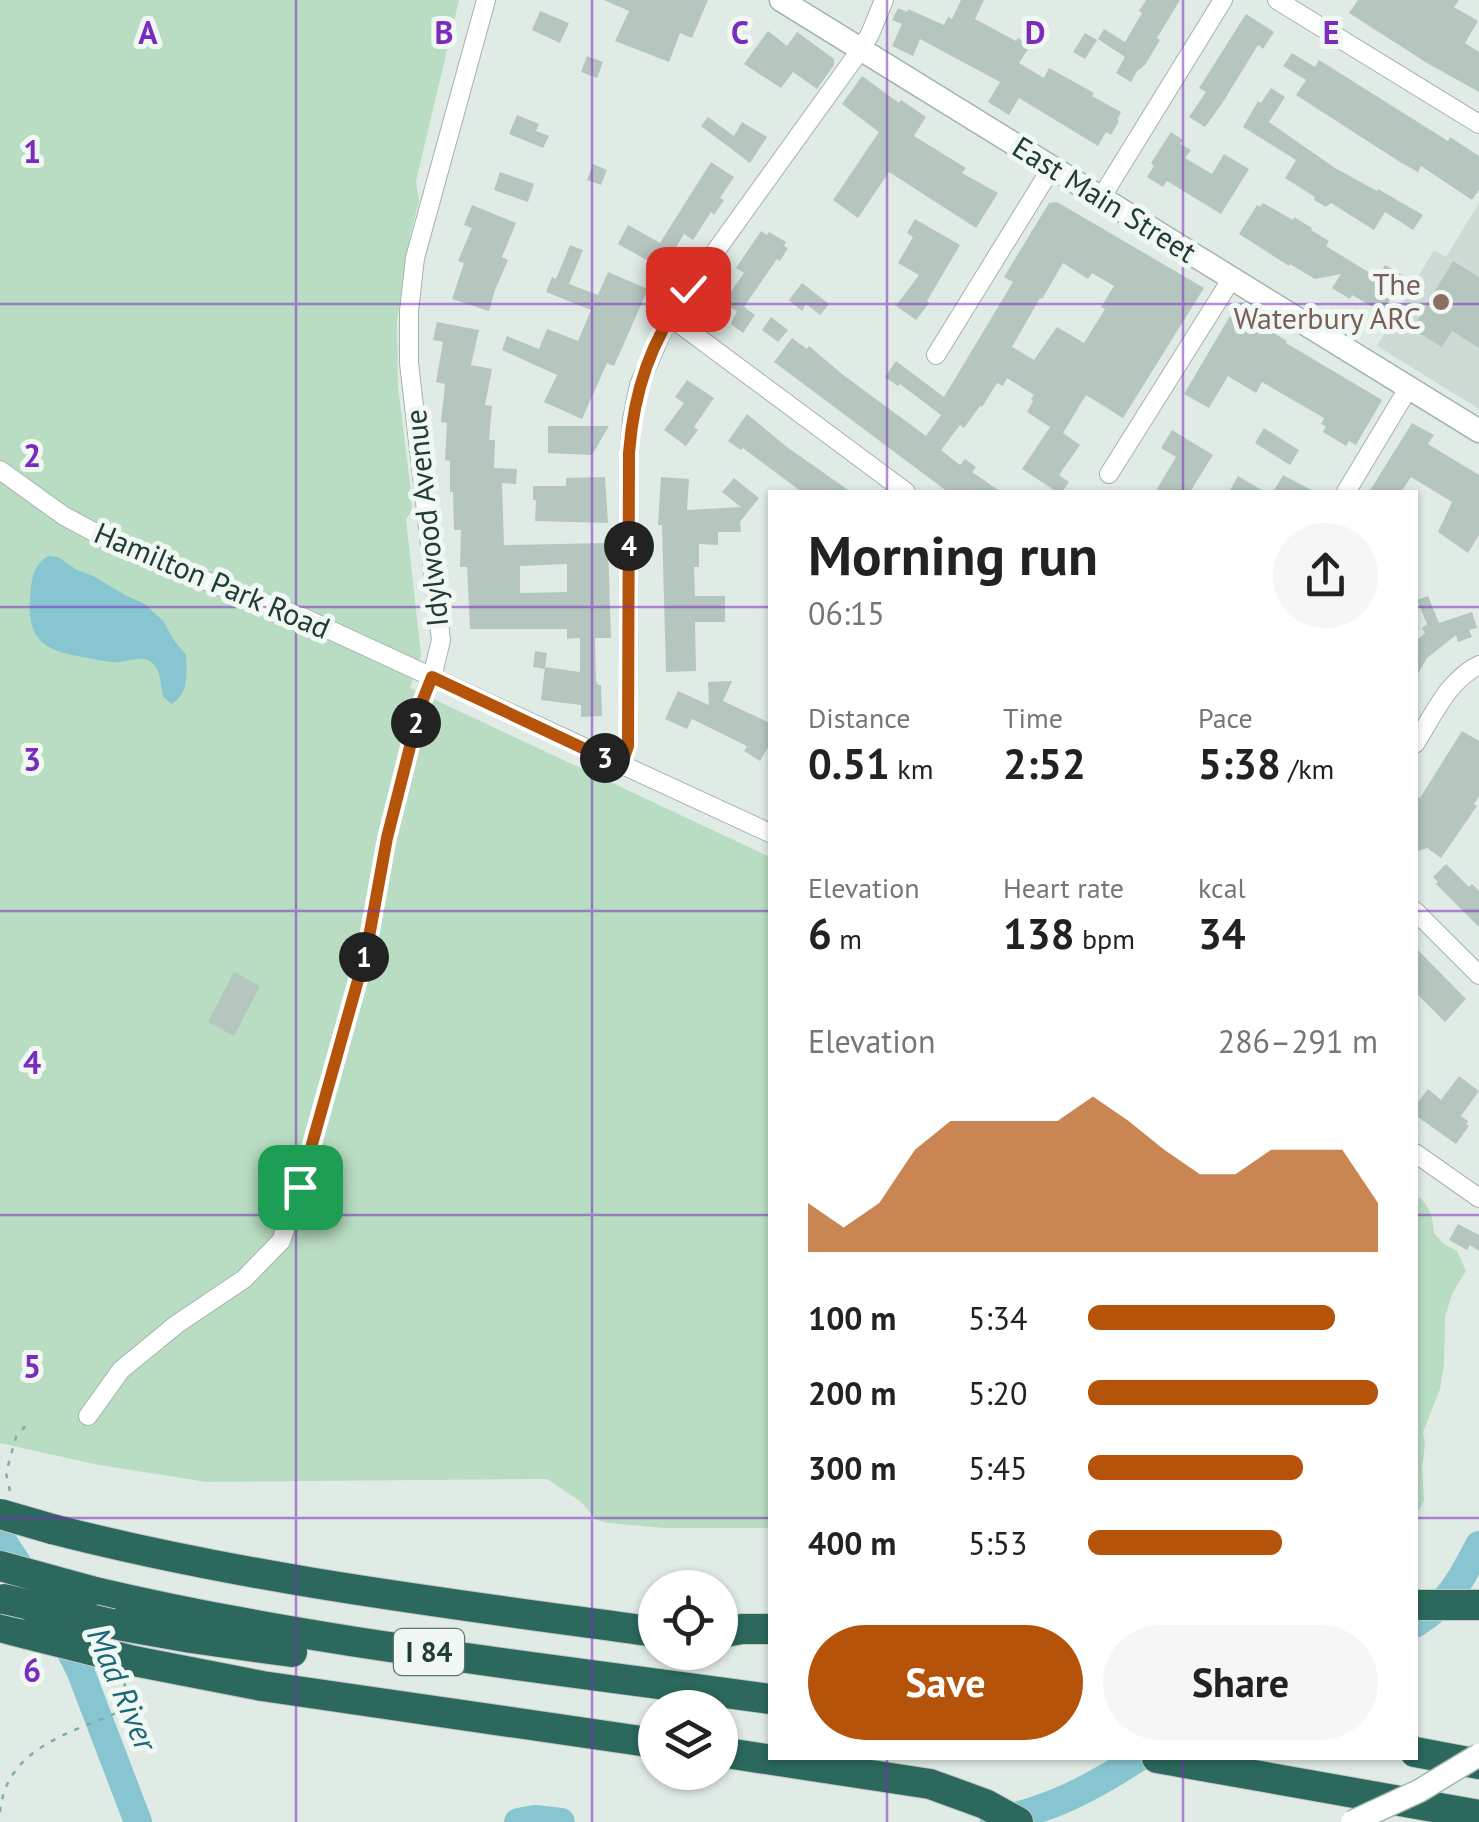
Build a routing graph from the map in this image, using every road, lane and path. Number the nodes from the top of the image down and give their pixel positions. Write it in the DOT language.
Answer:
graph roads {
  1 [pos="486,0"];
  2 [pos="781,0"];
  3 [pos="884,0"];
  4 [pos="1222,0"];
  5 [pos="1277,0"];
  6 [pos="861,50"];
  7 [pos="1479,124"];
  8 [pos="1052,167"];
  9 [pos="1101,198"];
  10 [pos="1232,278"];
  11 [pos="669,316"];
  12 [pos="936,355"];
  13 [pos="1409,388"];
  14 [pos="1479,431"];
  15 [pos="0,470"];
  16 [pos="1109,474"];
  17 [pos="903,490"];
  18 [pos="1347,490"];
  19 [pos="1479,665"];
  20 [pos="432,677"];
  21 [pos="1418,739"];
  22 [pos="621,766"];
  23 [pos="768,832"];
  24 [pos="1418,914"];
  25 [pos="1479,975"];
  26 [pos="1418,1155"];
  27 [pos="1479,1198"];
  28 [pos="88,1416"];
  29 [pos="0,1514"];
  30 [pos="0,1566"];
  31 [pos="1418,1605"];
  32 [pos="1479,1605"];
  33 [pos="8,1615"];
  34 [pos="768,1629"];
  35 [pos="638,1630"];
  36 [pos="738,1632"];
  37 [pos="738,1641"];
  38 [pos="390,1647"];
  39 [pos="768,1648"];
  40 [pos="768,1699"];
  41 [pos="121,1711"];
  42 [pos="638,1741"];
  43 [pos="1418,1753"];
  44 [pos="1479,1754"];
  45 [pos="738,1755"];
  46 [pos="768,1759"];
  47 [pos="775,1760"];
  48 [pos="1170,1760"];
  49 [pos="1479,1764"];
  50 [pos="0,1812"];
  51 [pos="1479,1815"];
  52 [pos="1018,1822"];
  53 [pos="1352,1822"];
  1 -- 20 [label="street, Idylwood Avenue"];
  2 -- 6 [label="main road, East Main Street"];
  3 -- 6 [label="street"];
  4 -- 9 [label="street"];
  5 -- 7 [label="street"];
  6 -- 8 [label="main road, East Main Street"];
  6 -- 11 [label="street"];
  8 -- 9 [label="main road, East Main Street"];
  8 -- 12 [label="street"];
  9 -- 10 [label="main road, East Main Street"];
  10 -- 13 [label="main road, East Main Street"];
  10 -- 16 [label="street"];
  11 -- 17 [label="street"];
  11 -- 22 [label="street"];
  13 -- 14 [label="main road, East Main Street"];
  13 -- 18 [label="street"];
  15 -- 20 [label="street, Hamilton Park Road"];
  19 -- 21 [label="street"];
  20 -- 22 [label="street, Hamilton Park Road"];
  20 -- 28 [label="street, Idylwood Avenue"];
  22 -- 23 [label="street, Hamilton Park Road"];
  24 -- 25 [label="street"];
  26 -- 27 [label="street"];
  29 -- 35 [label="highway, I 84, bridge"];
  30 -- 38 [label="highway, I 84, bridge"];
  31 -- 32 [label="highway"];
  33 -- 38 [label="highway, bridge"];
  33 -- 42 [label="highway, bridge"];
  34 -- 36 [label="highway"];
  37 -- 39 [label="highway"];
  38 -- 40 [label="highway, I 84"];
  41 -- 50 [label="path"];
  43 -- 49 [label="highway"];
  44 -- 53 [label="main road, bridge"];
  45 -- 46 [label="highway"];
  47 -- 52 [label="highway"];
  48 -- 51 [label="highway"];
}
